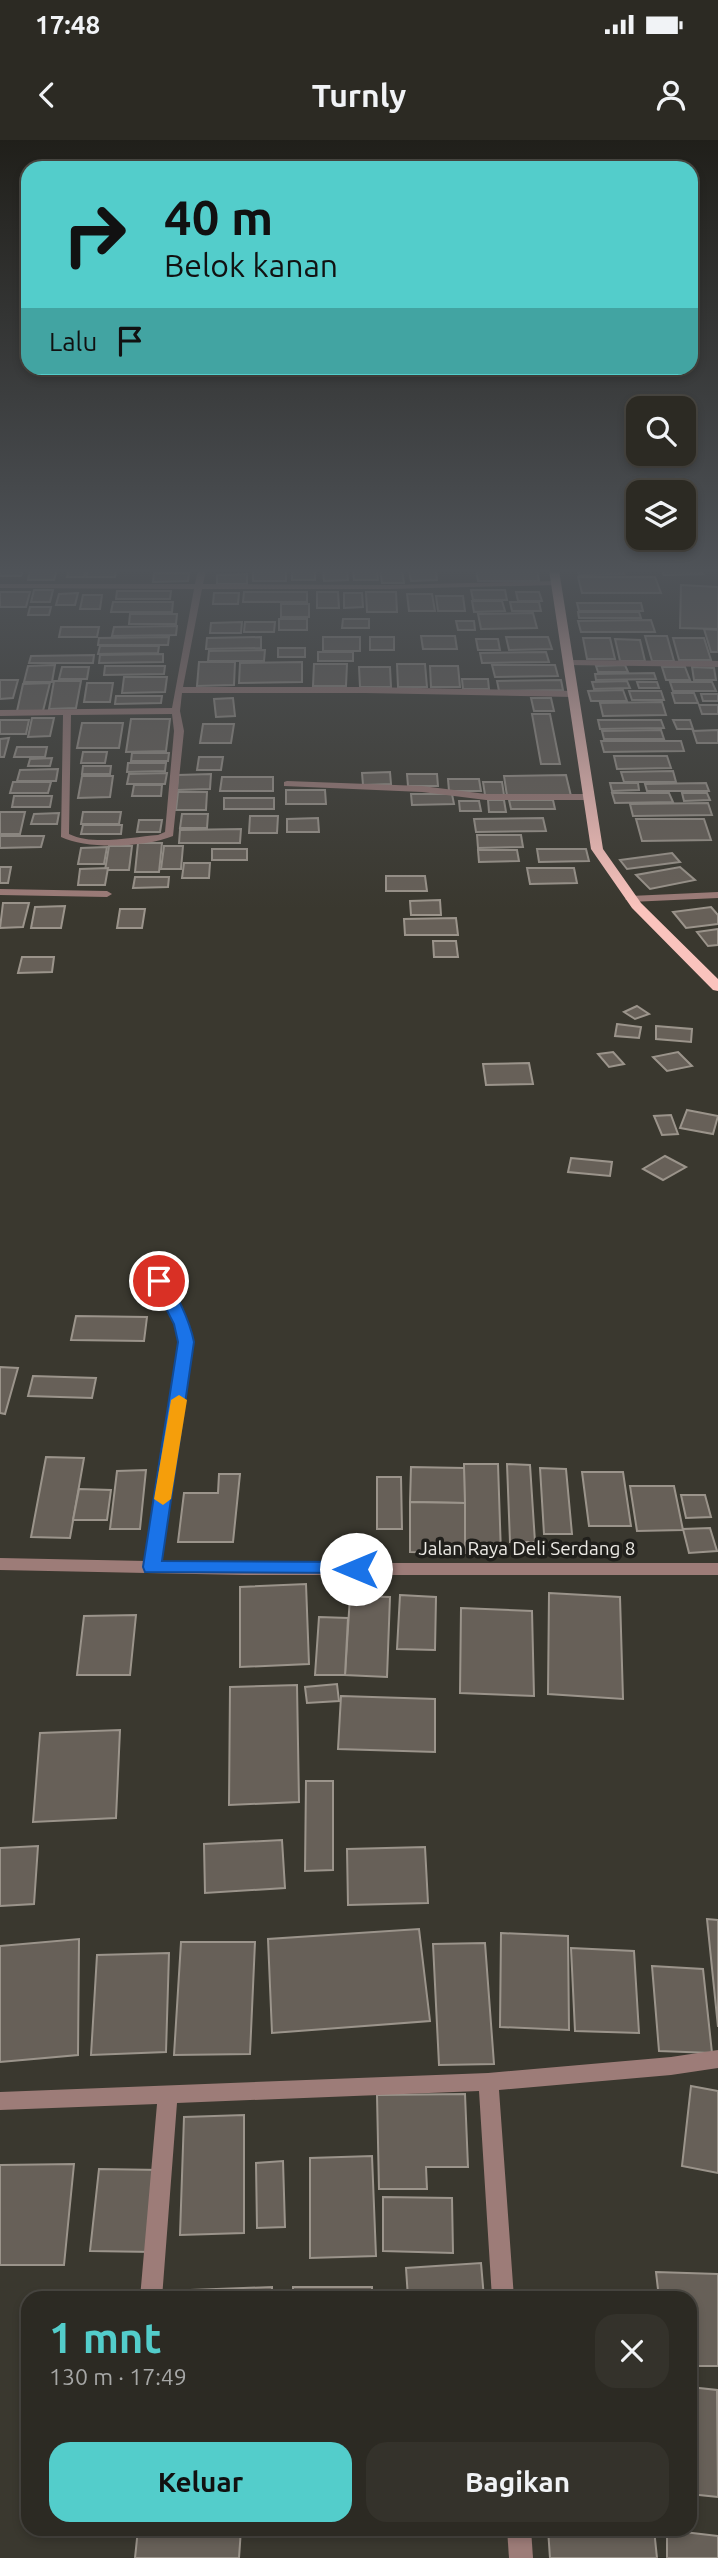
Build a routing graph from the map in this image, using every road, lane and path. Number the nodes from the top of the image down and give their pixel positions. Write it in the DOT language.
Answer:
graph roads {
  1 [pos="179,683"];
  2 [pos="572,683"];
  3 [pos="178,690"];
  4 [pos="573,694"];
  5 [pos="176,711"];
  6 [pos="0,713"];
  7 [pos="68,714"];
  8 [pos="287,784"];
  9 [pos="589,797"];
  10 [pos="0,892"];
  11 [pos="107,894"];
  12 [pos="718,895"];
  13 [pos="630,899"];
  14 [pos="718,987"];
  15 [pos="159,1281"];
  16 [pos="0,1564"];
  17 [pos="152,1567"];
  18 [pos="718,1569"];
  19 [pos="718,2059"];
  20 [pos="488,2082"];
  21 [pos="168,2094"];
  22 [pos="0,2101"];
  23 [pos="152,2291"];
  24 [pos="503,2291"];
  25 [pos="519,2536"];
  26 [pos="521,2558"];
  1 -- 3 [label="street"];
  2 -- 4 [label="main road"];
  3 -- 4 [label="street"];
  3 -- 5 [label="street"];
  4 -- 9 [label="main road"];
  5 -- 7 [label="street"];
  5 -- 7 [label="street"];
  6 -- 7 [label="street"];
  8 -- 9 [label="street"];
  9 -- 13 [label="main road"];
  10 -- 11 [label="street"];
  12 -- 13 [label="street"];
  13 -- 14 [label="main road"];
  15 -- 17 [label="street"];
  16 -- 17 [label="street, Jalan Raya Deli Serdang 8"];
  17 -- 18 [label="street, Jalan Raya Deli Serdang 8"];
  19 -- 20 [label="street"];
  20 -- 21 [label="street"];
  20 -- 24 [label="street"];
  21 -- 22 [label="street"];
  21 -- 23 [label="street"];
  25 -- 26 [label="street"];
}
